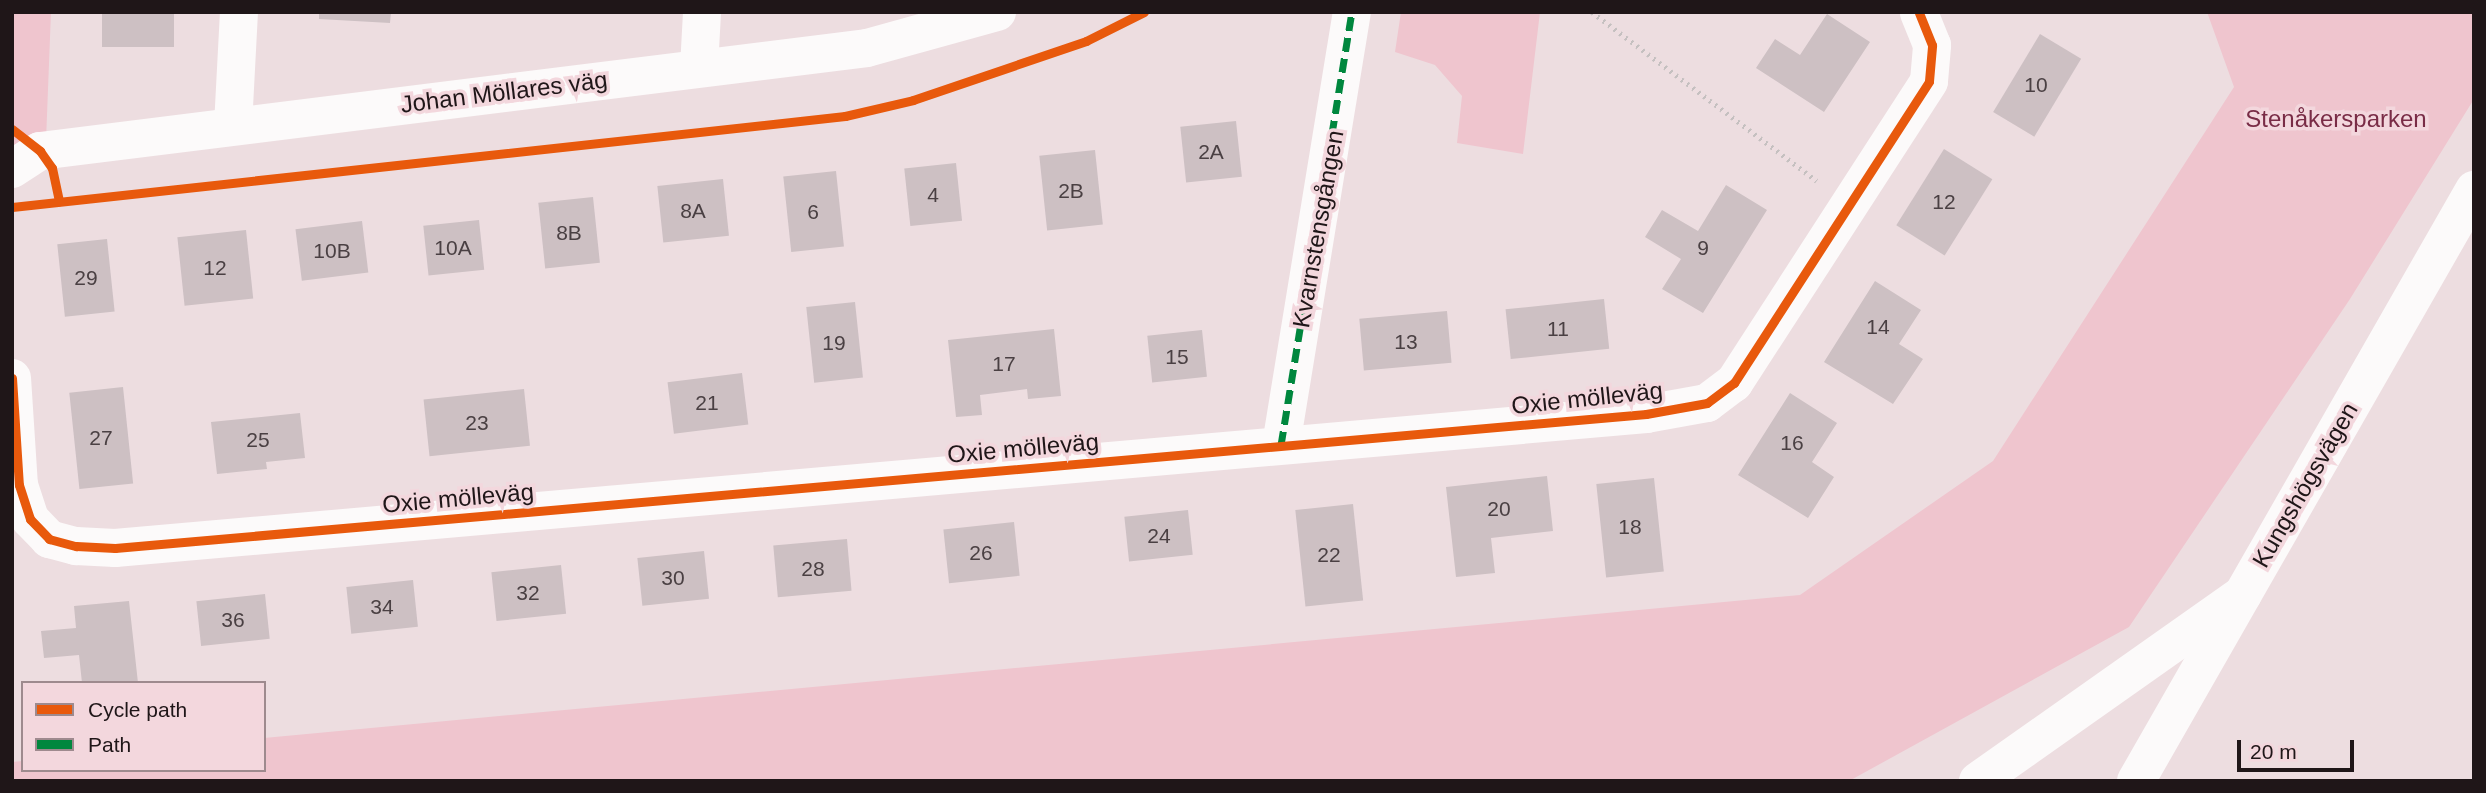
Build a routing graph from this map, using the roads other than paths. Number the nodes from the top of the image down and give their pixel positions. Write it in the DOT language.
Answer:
graph roads {
  1 [pos="239,12"];
  2 [pos="702,12"];
  3 [pos="997,12"];
  4 [pos="1352,12"];
  5 [pos="1919,12"];
  6 [pos="699,68"];
  7 [pos="233,126"];
  8 [pos="12,169"];
  9 [pos="2474,190"];
  10 [pos="12,378"];
  11 [pos="1281,445"];
  12 [pos="2242,594"];
  13 [pos="1978,781"];
  14 [pos="2136,781"];
  1 -- 7 [label="main road"];
  2 -- 6 [label="main road"];
  3 -- 6 [label="main road, Johan Möllares väg"];
  4 -- 11 [label="main road, Kvarnstensgången"];
  5 -- 11 [label="main road, Oxie mölleväg"];
  6 -- 7 [label="main road, Johan Möllares väg"];
  7 -- 8 [label="main road, Johan Möllares väg"];
  9 -- 12 [label="main road, Kungshögsvägen"];
  10 -- 11 [label="main road, Oxie mölleväg"];
  12 -- 13 [label="main road"];
  12 -- 14 [label="main road, Kungshögsvägen"];
}
